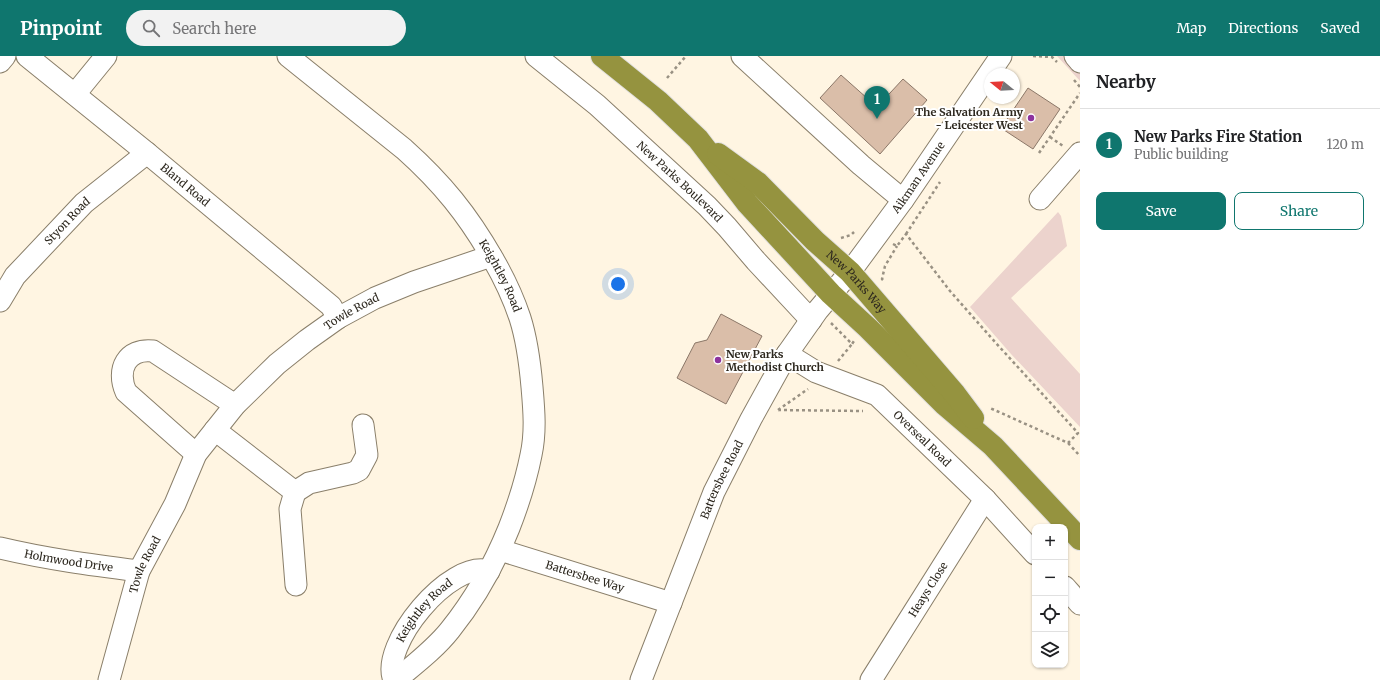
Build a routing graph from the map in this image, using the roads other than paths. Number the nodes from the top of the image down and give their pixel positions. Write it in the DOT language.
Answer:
graph roads {
  1 [pos="5,56"];
  2 [pos="27,56"];
  3 [pos="106,56"];
  4 [pos="288,56"];
  5 [pos="536,56"];
  6 [pos="602,56"];
  7 [pos="742,56"];
  8 [pos="1001,56"];
  9 [pos="1075,56"];
  10 [pos="0,62"];
  11 [pos="1080,62"];
  12 [pos="75,94"];
  13 [pos="698,139"];
  14 [pos="148,153"];
  15 [pos="1080,153"];
  16 [pos="1040,199"];
  17 [pos="903,200"];
  18 [pos="491,256"];
  19 [pos="850,272"];
  20 [pos="0,302"];
  21 [pos="820,308"];
  22 [pos="338,318"];
  23 [pos="787,354"];
  24 [pos="235,405"];
  25 [pos="363,425"];
  26 [pos="215,430"];
  27 [pos="993,446"];
  28 [pos="196,454"];
  29 [pos="295,492"];
  30 [pos="985,499"];
  31 [pos="1080,539"];
  32 [pos="0,548"];
  33 [pos="500,550"];
  34 [pos="1032,551"];
  35 [pos="139,571"];
  36 [pos="489,571"];
  37 [pos="296,585"];
  38 [pos="1068,590"];
  39 [pos="671,603"];
  40 [pos="1080,604"];
  41 [pos="109,680"];
  42 [pos="395,680"];
  43 [pos="641,680"];
  44 [pos="871,680"];
  1 -- 10 [label="street"];
  2 -- 12 [label="street, Bland Road"];
  3 -- 12 [label="street"];
  4 -- 18 [label="street, Keightley Road"];
  5 -- 21 [label="street, New Parks Boulevard"];
  6 -- 13 [label="highway, New Parks Way"];
  7 -- 17 [label="street"];
  8 -- 17 [label="street, Aikman Avenue"];
  9 -- 11 [label="street"];
  12 -- 14 [label="street, Bland Road"];
  13 -- 19 [label="highway, New Parks Way"];
  13 -- 21 [label="highway, New Parks Way"];
  14 -- 20 [label="street, Styon Road"];
  14 -- 22 [label="street, Bland Road"];
  15 -- 16 [label="street"];
  17 -- 19 [label="street, Aikman Avenue"];
  18 -- 22 [label="street, Towle Road"];
  18 -- 33 [label="street, Keightley Road"];
  19 -- 21 [label="street, Aikman Avenue"];
  19 -- 27 [label="highway, New Parks Way"];
  21 -- 23 [label="street, Battersbee Road"];
  21 -- 27 [label="highway, New Parks Way"];
  22 -- 24 [label="street, Towle Road"];
  23 -- 30 [label="street, Overseal Road"];
  23 -- 39 [label="street, Battersbee Road"];
  24 -- 26 [label="street, Towle Road"];
  24 -- 28 [label="street"];
  25 -- 29 [label="street"];
  26 -- 28 [label="street, Towle Road"];
  26 -- 29 [label="street"];
  27 -- 31 [label="highway, New Parks Way"];
  28 -- 35 [label="street, Towle Road"];
  29 -- 37 [label="street"];
  30 -- 34 [label="street, Overseal Road"];
  30 -- 44 [label="street, Heays Close"];
  32 -- 35 [label="street, Holmwood Drive"];
  33 -- 36 [label="street, Keightley Road"];
  33 -- 39 [label="street, Battersbee Way"];
  35 -- 41 [label="street, Towle Road"];
  36 -- 42 [label="street, Keightley Road"];
  36 -- 42 [label="street, Keightley Road"];
  38 -- 40 [label="street"];
  39 -- 43 [label="street, Battersbee Road"];
}
